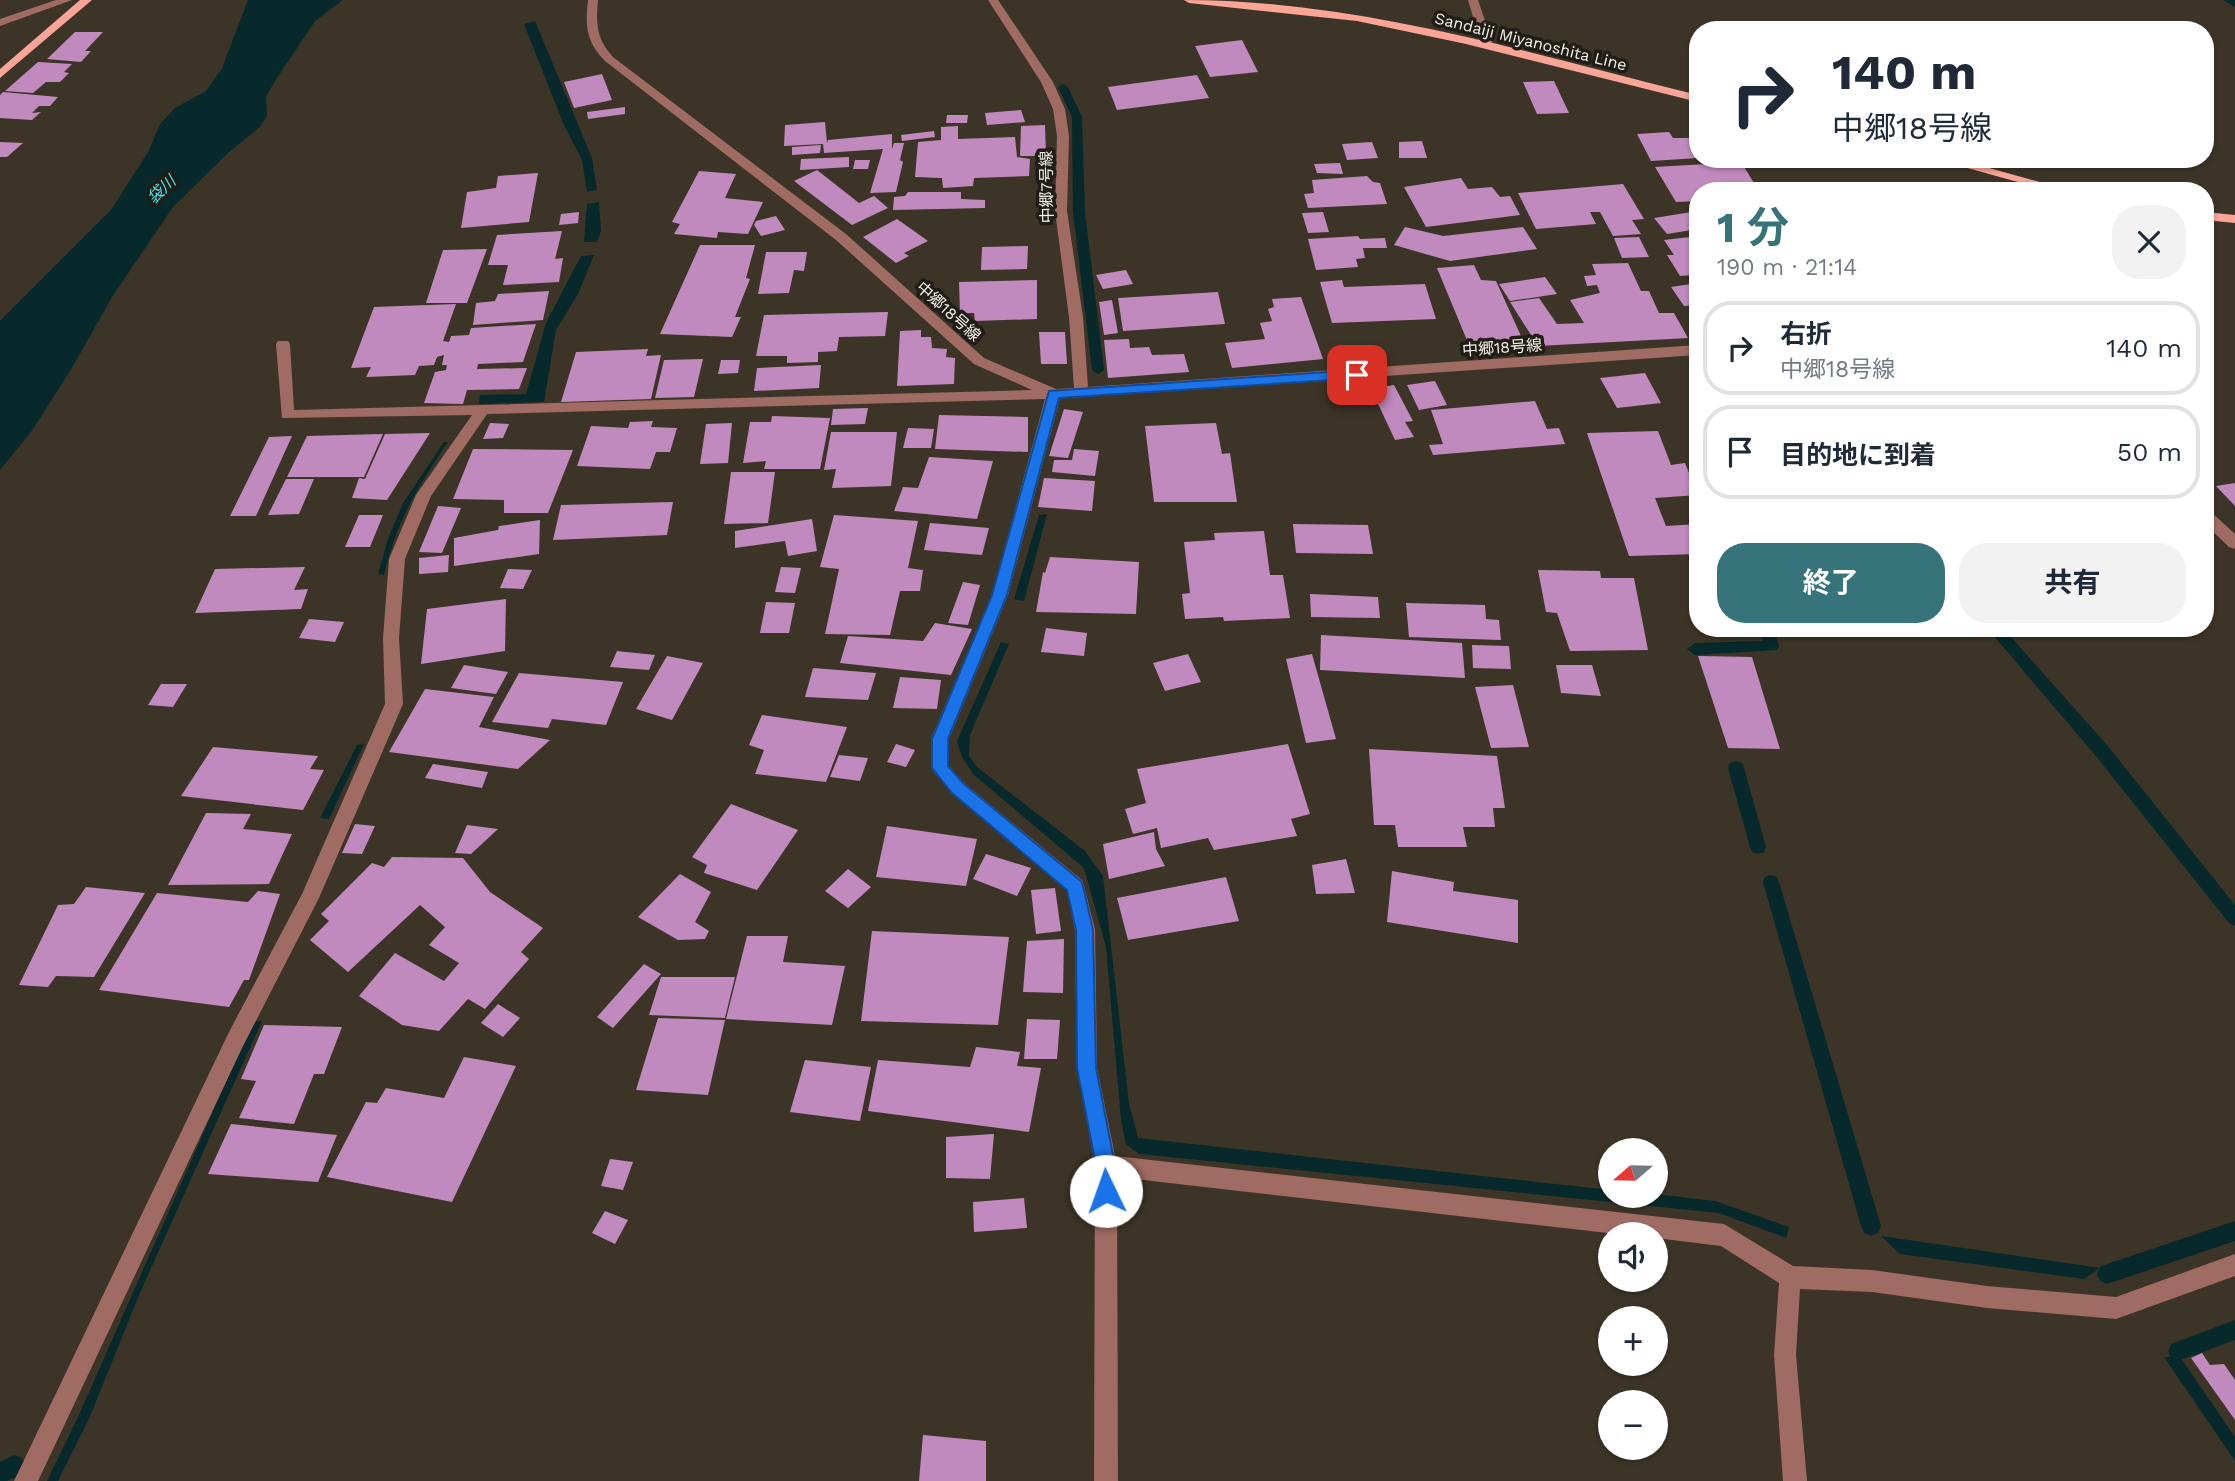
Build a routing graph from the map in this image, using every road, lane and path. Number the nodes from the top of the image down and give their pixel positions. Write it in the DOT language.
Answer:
graph roads {
  1 [pos="67,0"];
  2 [pos="87,0"];
  3 [pos="593,0"];
  4 [pos="993,0"];
  5 [pos="1189,0"];
  6 [pos="1474,0"];
  7 [pos="0,23"];
  8 [pos="1488,47"];
  9 [pos="0,75"];
  10 [pos="1689,97"];
  11 [pos="1976,168"];
  12 [pos="2031,182"];
  13 [pos="2214,217"];
  14 [pos="2235,219"];
  15 [pos="283,345"];
  16 [pos="1689,351"];
  17 [pos="1081,391"];
  18 [pos="1054,394"];
  19 [pos="482,411"];
  20 [pos="2214,523"];
  21 [pos="2235,543"];
  22 [pos="1106,1165"];
  23 [pos="2235,1265"];
  24 [pos="1790,1277"];
  25 [pos="26,1481"];
  26 [pos="1106,1481"];
  27 [pos="1795,1481"];
  1 -- 7 [label="street"];
  2 -- 9 [label="main road"];
  3 -- 18 [label="street, 中郷18号線"];
  4 -- 17 [label="street, 中郷7号線"];
  5 -- 8 [label="main road, Sandaiji Miyanoshita Line"];
  6 -- 8 [label="street"];
  8 -- 10 [label="main road, Sandaiji Miyanoshita Line"];
  11 -- 12 [label="main road"];
  13 -- 14 [label="main road"];
  15 -- 19 [label="street"];
  16 -- 17 [label="street, 中郷18号線"];
  17 -- 18 [label="street, 中郷18号線"];
  18 -- 19 [label="street"];
  18 -- 22 [label="street"];
  19 -- 25 [label="street"];
  20 -- 21 [label="street"];
  22 -- 24 [label="street"];
  22 -- 26 [label="street"];
  23 -- 24 [label="street"];
  24 -- 27 [label="street"];
}
